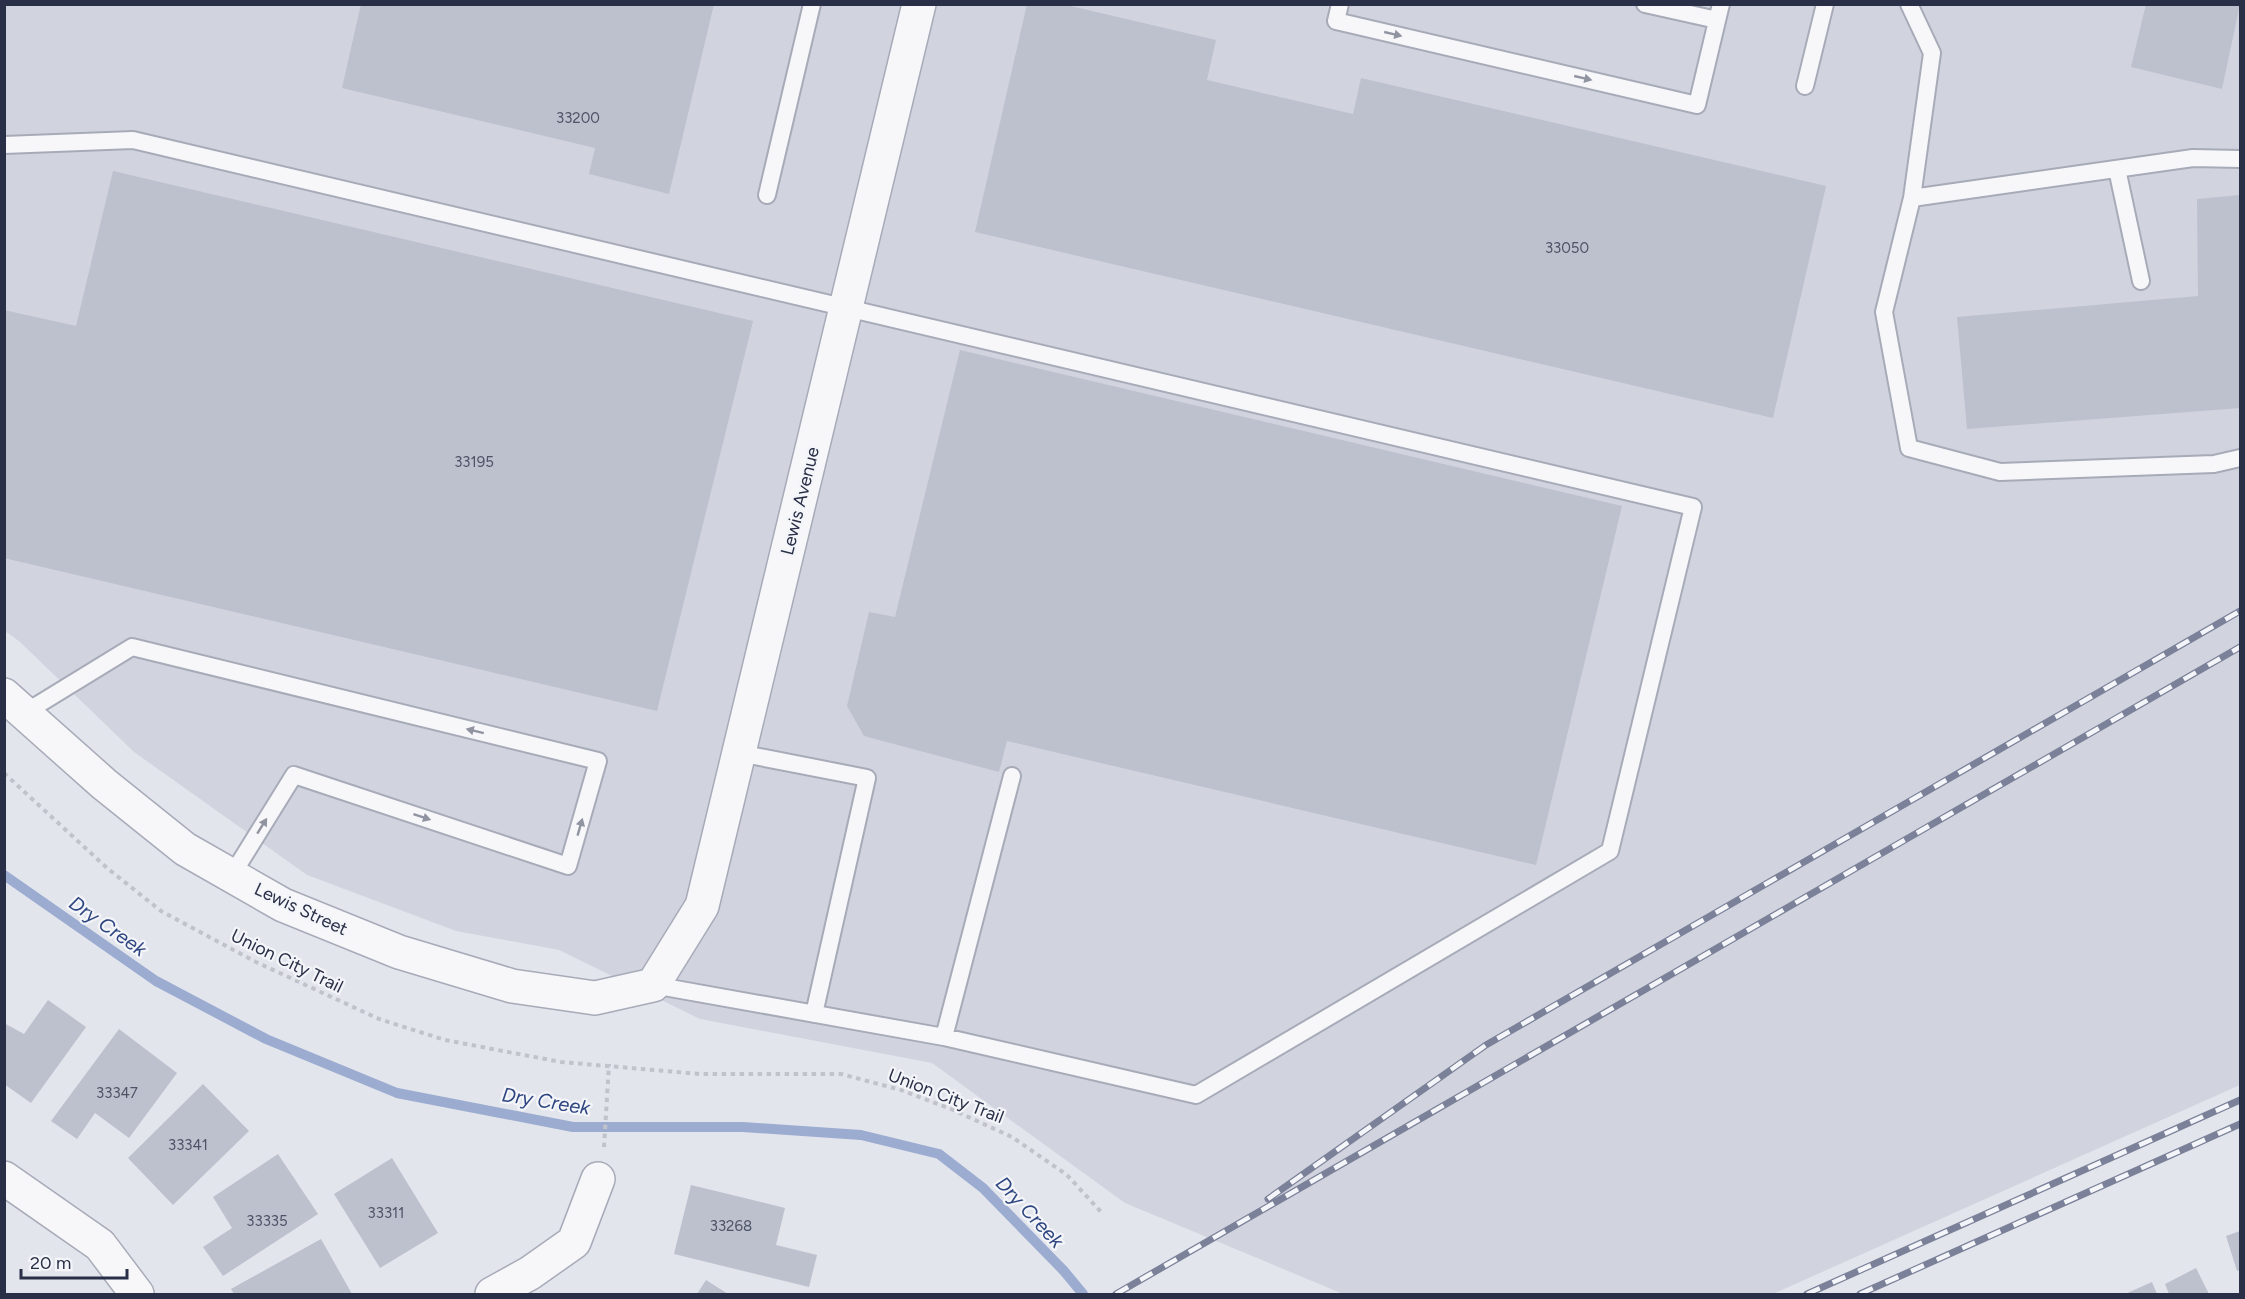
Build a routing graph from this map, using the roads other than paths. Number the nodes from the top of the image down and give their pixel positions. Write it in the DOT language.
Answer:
graph roads {
  1 [pos="812,4"];
  2 [pos="919,4"];
  3 [pos="1645,4"];
  4 [pos="1825,4"];
  5 [pos="1909,4"];
  6 [pos="1338,13"];
  7 [pos="1719,13"];
  8 [pos="1806,86"];
  9 [pos="4,144"];
  10 [pos="2241,159"];
  11 [pos="2117,169"];
  12 [pos="767,195"];
  13 [pos="1912,198"];
  14 [pos="2141,281"];
  15 [pos="846,308"];
  16 [pos="2241,458"];
  17 [pos="15,704"];
  18 [pos="739,753"];
  19 [pos="1012,776"];
  20 [pos="232,875"];
  21 [pos="653,985"];
  22 [pos="814,1014"];
  23 [pos="944,1037"];
  24 [pos="601,1165"];
  25 [pos="4,1178"];
  26 [pos="137,1294"];
  27 [pos="492,1294"];
  1 -- 12 [label="lane"];
  2 -- 15 [label="street, Lewis Avenue"];
  3 -- 7 [label="lane"];
  4 -- 8 [label="lane"];
  5 -- 13 [label="lane"];
  6 -- 7 [label="lane, one-way"];
  9 -- 15 [label="lane"];
  10 -- 11 [label="lane"];
  11 -- 13 [label="lane"];
  11 -- 14 [label="lane"];
  13 -- 16 [label="lane"];
  15 -- 18 [label="street, Lewis Avenue"];
  15 -- 23 [label="lane"];
  17 -- 20 [label="street, Lewis Street"];
  20 -- 17 [label="lane, one-way"];
  18 -- 21 [label="street, Lewis Avenue"];
  18 -- 22 [label="lane"];
  19 -- 23 [label="lane"];
  20 -- 21 [label="street, Lewis Street"];
  21 -- 22 [label="lane"];
  22 -- 23 [label="lane"];
  24 -- 27 [label="street"];
  25 -- 26 [label="street"];
}
